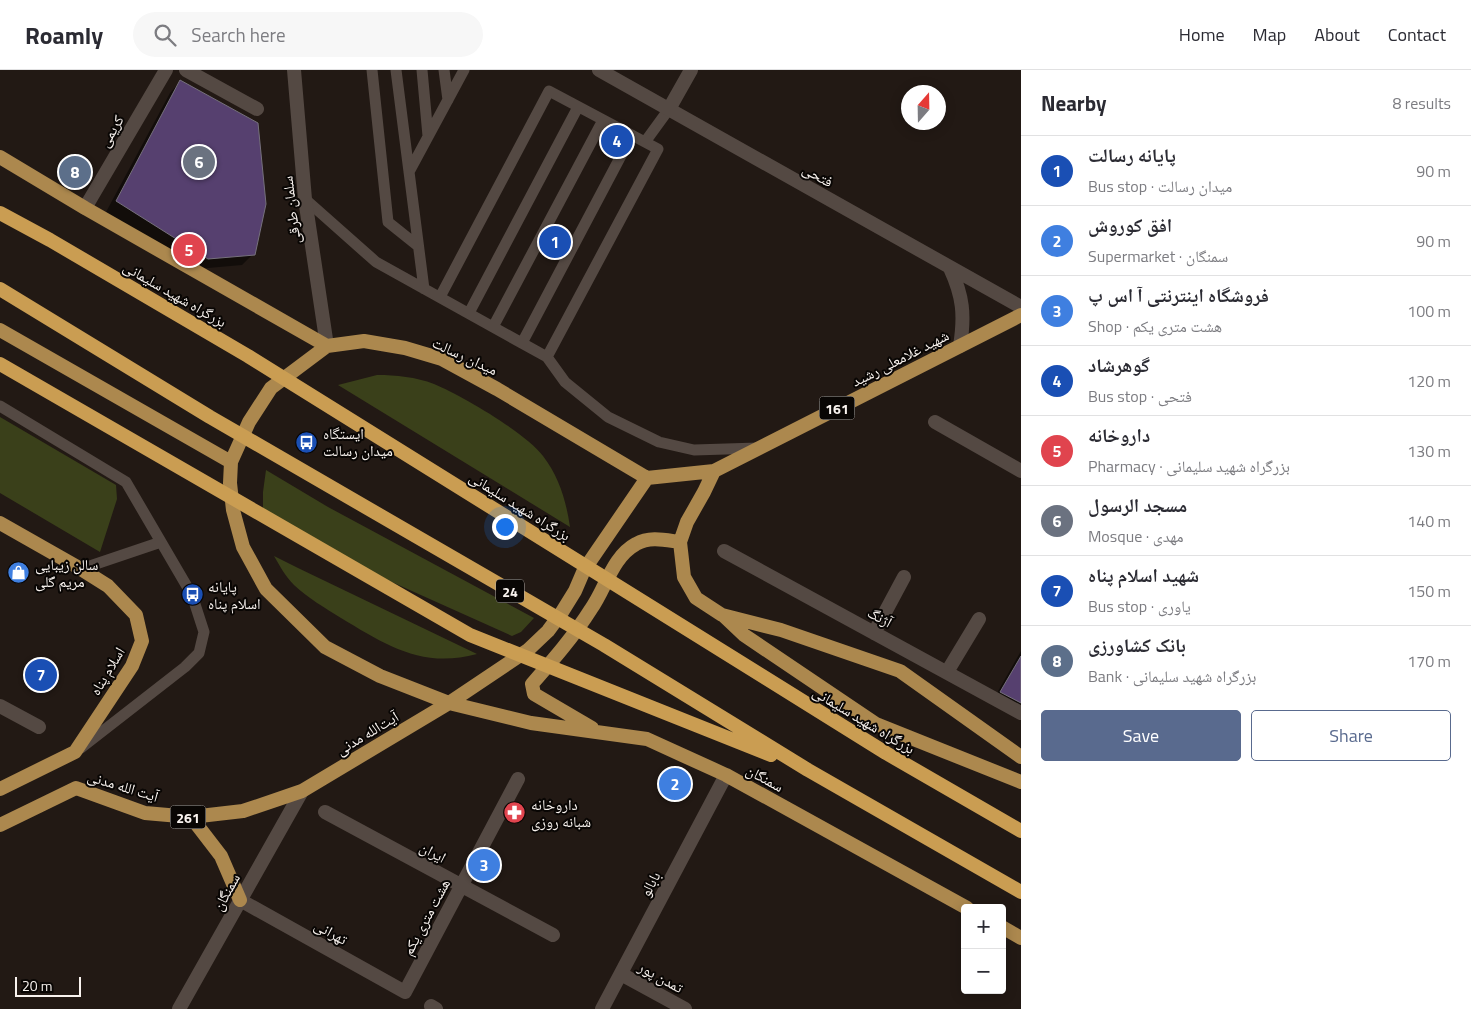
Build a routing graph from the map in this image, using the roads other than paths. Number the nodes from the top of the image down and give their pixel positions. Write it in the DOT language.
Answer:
graph roads {
  1 [pos="166,70"];
  2 [pos="186,70"];
  3 [pos="294,70"];
  4 [pos="372,70"];
  5 [pos="396,70"];
  6 [pos="422,70"];
  7 [pos="444,70"];
  8 [pos="464,70"];
  9 [pos="599,70"];
  10 [pos="691,70"];
  11 [pos="448,100"];
  12 [pos="578,107"];
  13 [pos="257,109"];
  14 [pos="669,110"];
  15 [pos="603,120"];
  16 [pos="428,136"];
  17 [pos="632,136"];
  18 [pos="645,142"];
  19 [pos="0,157"];
  20 [pos="409,172"];
  21 [pos="305,199"];
  22 [pos="0,204"];
  23 [pos="85,208"];
  24 [pos="0,213"];
  25 [pos="50,240"];
  26 [pos="418,246"];
  27 [pos="950,268"];
  28 [pos="0,289"];
  29 [pos="424,289"];
  30 [pos="440,297"];
  31 [pos="1021,308"];
  32 [pos="469,314"];
  33 [pos="1021,315"];
  34 [pos="493,327"];
  35 [pos="0,330"];
  36 [pos="522,343"];
  37 [pos="327,346"];
  38 [pos="960,346"];
  39 [pos="547,357"];
  40 [pos="0,364"];
  41 [pos="0,406"];
  42 [pos="935,422"];
  43 [pos="759,448"];
  44 [pos="231,462"];
  45 [pos="714,471"];
  46 [pos="1021,471"];
  47 [pos="647,478"];
  48 [pos="0,524"];
  49 [pos="161,542"];
  50 [pos="680,542"];
  51 [pos="724,551"];
  52 [pos="81,569"];
  53 [pos="904,577"];
  54 [pos="722,614"];
  55 [pos="979,619"];
  56 [pos="874,633"];
  57 [pos="948,672"];
  58 [pos="448,702"];
  59 [pos="0,706"];
  60 [pos="1021,713"];
  61 [pos="531,723"];
  62 [pos="39,727"];
  63 [pos="597,731"];
  64 [pos="75,752"];
  65 [pos="1021,757"];
  66 [pos="808,770"];
  67 [pos="726,775"];
  68 [pos="518,779"];
  69 [pos="1021,782"];
  70 [pos="0,790"];
  71 [pos="302,791"];
  72 [pos="325,812"];
  73 [pos="191,817"];
  74 [pos="0,826"];
  75 [pos="1021,831"];
  76 [pos="462,886"];
  77 [pos="1021,892"];
  78 [pos="240,900"];
  79 [pos="961,905"];
  80 [pos="1006,929"];
  81 [pos="552,934"];
  82 [pos="1021,938"];
  83 [pos="621,974"];
  84 [pos="405,992"];
  85 [pos="179,1009"];
  86 [pos="602,1009"];
  87 [pos="685,1009"];
  1 -- 23 [label="street, کریمی"];
  2 -- 13 [label="street"];
  3 -- 21 [label="street, سلمان طرقی"];
  4 -- 26 [label="lane"];
  5 -- 20 [label="lane"];
  6 -- 16 [label="lane"];
  7 -- 11 [label="lane"];
  8 -- 11 [label="lane"];
  9 -- 14 [label="street, فتحی"];
  10 -- 14 [label="street"];
  11 -- 16 [label="lane"];
  12 -- 15 [label="lane"];
  12 -- 30 [label="lane"];
  12 -- 32 [label="lane"];
  14 -- 18 [label="lane"];
  14 -- 27 [label="street, فتحی"];
  15 -- 17 [label="lane"];
  15 -- 34 [label="lane"];
  16 -- 20 [label="lane"];
  17 -- 18 [label="lane"];
  17 -- 36 [label="lane"];
  18 -- 39 [label="lane"];
  19 -- 23 [label="main road, بزرگراه شهید سلیمانی"];
  20 -- 26 [label="lane"];
  21 -- 29 [label="lane"];
  21 -- 37 [label="street, سلمان طرقی"];
  22 -- 25 [label="highway"];
  23 -- 37 [label="main road, بزرگراه شهید سلیمانی"];
  24 -- 25 [label="highway, بزرگراه شهید سلیمانی"];
  25 -- 75 [label="highway, بزرگراه شهید سلیمانی"];
  26 -- 29 [label="lane"];
  27 -- 31 [label="street, فتحی"];
  27 -- 38 [label="street"];
  28 -- 66 [label="highway, 24"];
  29 -- 30 [label="lane"];
  30 -- 32 [label="lane"];
  32 -- 34 [label="lane"];
  33 -- 38 [label="main road, شهید غلامعلی رشید / 161"];
  34 -- 36 [label="lane"];
  35 -- 44 [label="main road"];
  36 -- 39 [label="lane"];
  37 -- 44 [label="main road, میدان رسالت"];
  37 -- 47 [label="main road, میدان رسالت"];
  38 -- 43 [label="main road, شهید غلامعلی رشید / 161"];
  39 -- 43 [label="lane"];
  40 -- 66 [label="highway"];
  41 -- 49 [label="lane"];
  42 -- 46 [label="street"];
  43 -- 45 [label="main road, شهید غلامعلی رشید / 161"];
  44 -- 58 [label="main road, میدان رسالت"];
  45 -- 47 [label="main road, شهید غلامعلی رشید / 161"];
  45 -- 50 [label="main road"];
  47 -- 58 [label="main road"];
  48 -- 52 [label="main road, اسلام پناه"];
  49 -- 52 [label="lane"];
  49 -- 64 [label="lane"];
  50 -- 54 [label="main road"];
  50 -- 63 [label="main road"];
  51 -- 56 [label="street, آژنگ"];
  52 -- 64 [label="main road, اسلام پناه"];
  53 -- 56 [label="street"];
  54 -- 65 [label="main road"];
  54 -- 69 [label="main road"];
  55 -- 57 [label="street"];
  56 -- 57 [label="street, آژنگ"];
  57 -- 60 [label="street, آژنگ"];
  58 -- 61 [label="main road, میدان رسالت"];
  58 -- 71 [label="main road, آیت‌الله مدنی / 261"];
  59 -- 62 [label="street"];
  61 -- 63 [label="main road, سمنگان"];
  63 -- 67 [label="main road, سمنگان"];
  64 -- 70 [label="main road, آیت الله مدنی"];
  66 -- 77 [label="highway, 24"];
  67 -- 79 [label="main road, سمنگان"];
  67 -- 83 [label="street, بابالو"];
  68 -- 76 [label="street, هشت متری یکم"];
  71 -- 73 [label="main road, آیت الله مدنی / 261"];
  71 -- 78 [label="street, سمنگان"];
  72 -- 76 [label="street, ایران"];
  73 -- 74 [label="main road, آیت الله مدنی / 261"];
  73 -- 78 [label="main road"];
  76 -- 81 [label="street, ایران"];
  76 -- 84 [label="street, هشت متری یکم"];
  78 -- 84 [label="street, تهرانی"];
  78 -- 85 [label="street, سمنگان"];
  80 -- 82 [label="main road"];
  83 -- 86 [label="street, بابالو"];
  83 -- 87 [label="street, تمدن پور"];
}
